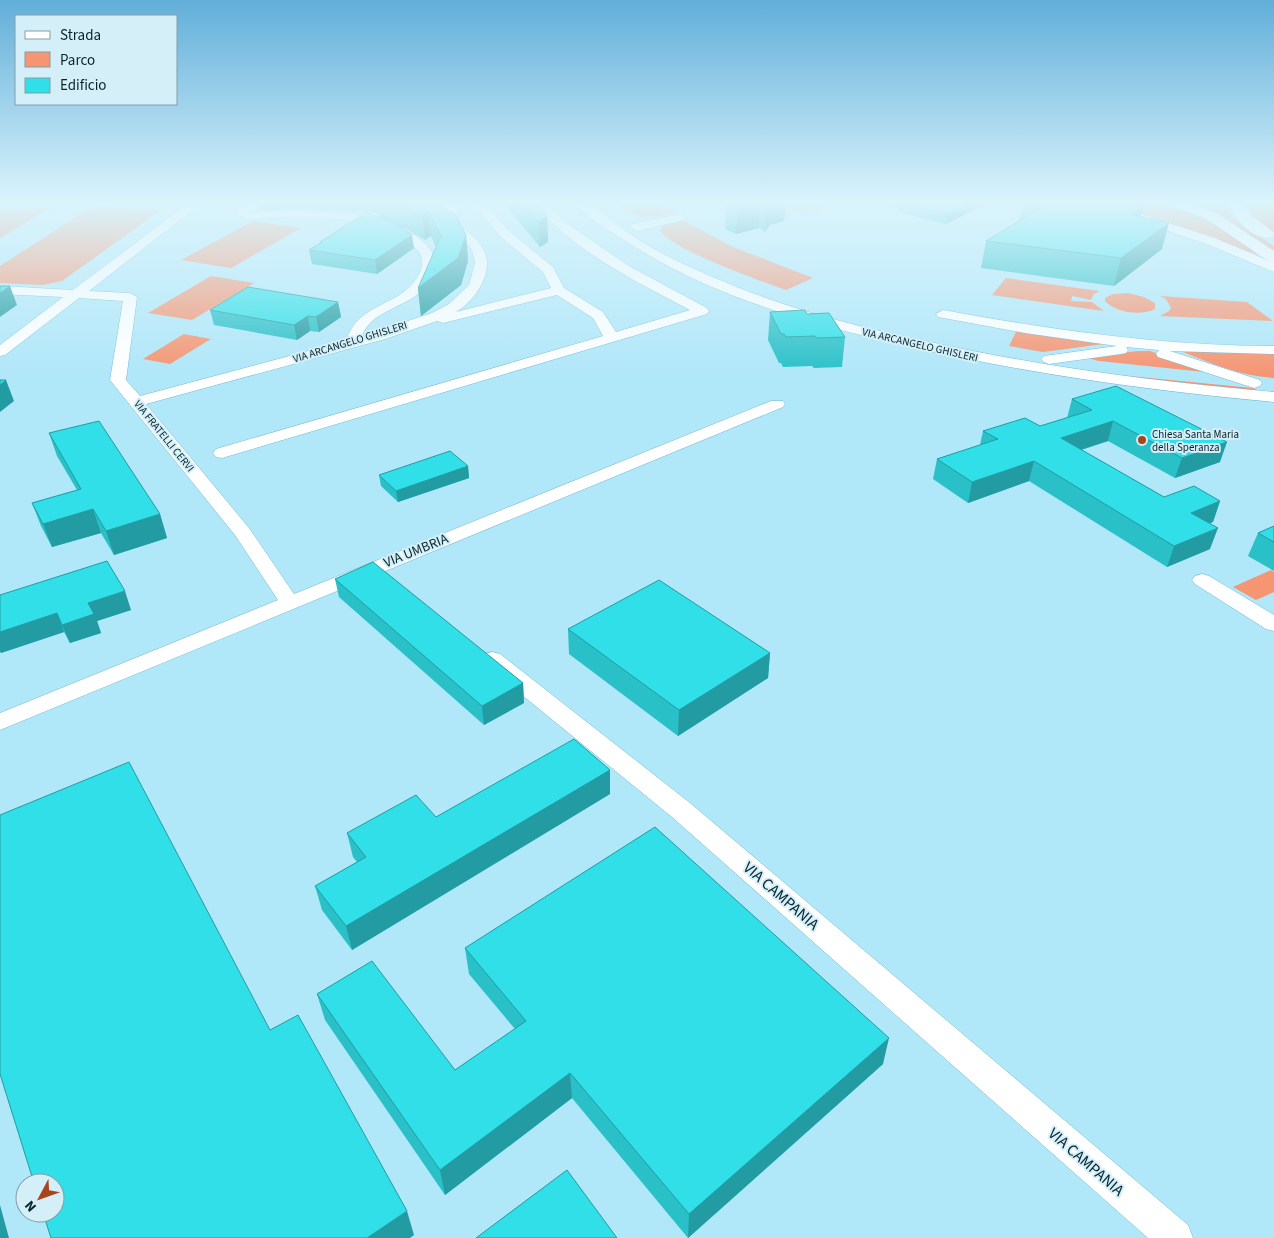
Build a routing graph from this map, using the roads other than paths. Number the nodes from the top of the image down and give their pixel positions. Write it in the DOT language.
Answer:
graph roads {
  1 [pos="112,260"];
  2 [pos="117,260"];
  3 [pos="429,260"];
  4 [pos="481,260"];
  5 [pos="536,260"];
  6 [pos="611,260"];
  7 [pos="669,260"];
  8 [pos="693,260"];
  9 [pos="1255,260"];
  10 [pos="1274,268"];
  11 [pos="728,276"];
  12 [pos="712,282"];
  13 [pos="0,290"];
  14 [pos="559,290"];
  15 [pos="71,293"];
  16 [pos="942,314"];
  17 [pos="380,336"];
  18 [pos="612,338"];
  19 [pos="0,340"];
  20 [pos="353,343"];
  21 [pos="1142,344"];
  22 [pos="1274,350"];
  23 [pos="0,352"];
  24 [pos="1050,359"];
  25 [pos="1079,370"];
  26 [pos="1254,383"];
  27 [pos="1274,384"];
  28 [pos="1274,397"];
  29 [pos="136,402"];
  30 [pos="777,404"];
  31 [pos="222,453"];
  32 [pos="376,567"];
  33 [pos="1202,580"];
  34 [pos="399,585"];
  35 [pos="290,603"];
  36 [pos="1274,624"];
  37 [pos="476,646"];
  38 [pos="0,722"];
  39 [pos="1174,1238"];
  1 -- 15 [label="street"];
  2 -- 15 [label="street"];
  3 -- 20 [label="street"];
  4 -- 17 [label="street, VIA ARCANGELO GHISLERI"];
  5 -- 14 [label="street"];
  6 -- 18 [label="street"];
  7 -- 12 [label="street, VIA ARCANGELO GHISLERI"];
  8 -- 11 [label="street, VIA ARCANGELO GHISLERI"];
  9 -- 10 [label="street"];
  11 -- 12 [label="street"];
  11 -- 24 [label="street, VIA ARCANGELO GHISLERI"];
  12 -- 25 [label="street, VIA ARCANGELO GHISLERI"];
  13 -- 15 [label="street"];
  14 -- 17 [label="street"];
  14 -- 18 [label="street"];
  15 -- 19 [label="street"];
  15 -- 23 [label="street"];
  15 -- 29 [label="street, VIA FRATELLI CERVI"];
  16 -- 21 [label="street, VIA ARCANGELO GHISLERI"];
  17 -- 20 [label="street, VIA ARCANGELO GHISLERI"];
  18 -- 31 [label="street"];
  20 -- 29 [label="street, VIA ARCANGELO GHISLERI"];
  21 -- 22 [label="street, VIA ARCANGELO GHISLERI"];
  21 -- 24 [label="street, VIA ARCANGELO GHISLERI"];
  21 -- 26 [label="street, VIA ARCANGELO GHISLERI"];
  24 -- 25 [label="street, VIA ARCANGELO GHISLERI"];
  25 -- 26 [label="street, VIA ARCANGELO GHISLERI"];
  25 -- 28 [label="street, VIA ARCANGELO GHISLERI"];
  26 -- 27 [label="street, VIA ARCANGELO GHISLERI"];
  29 -- 35 [label="street, VIA FRATELLI CERVI"];
  30 -- 32 [label="street, VIA UMBRIA"];
  32 -- 34 [label="street"];
  32 -- 35 [label="street, VIA UMBRIA"];
  33 -- 36 [label="street"];
  35 -- 38 [label="street, VIA UMBRIA"];
  37 -- 39 [label="street, VIA CAMPANIA"];
}
